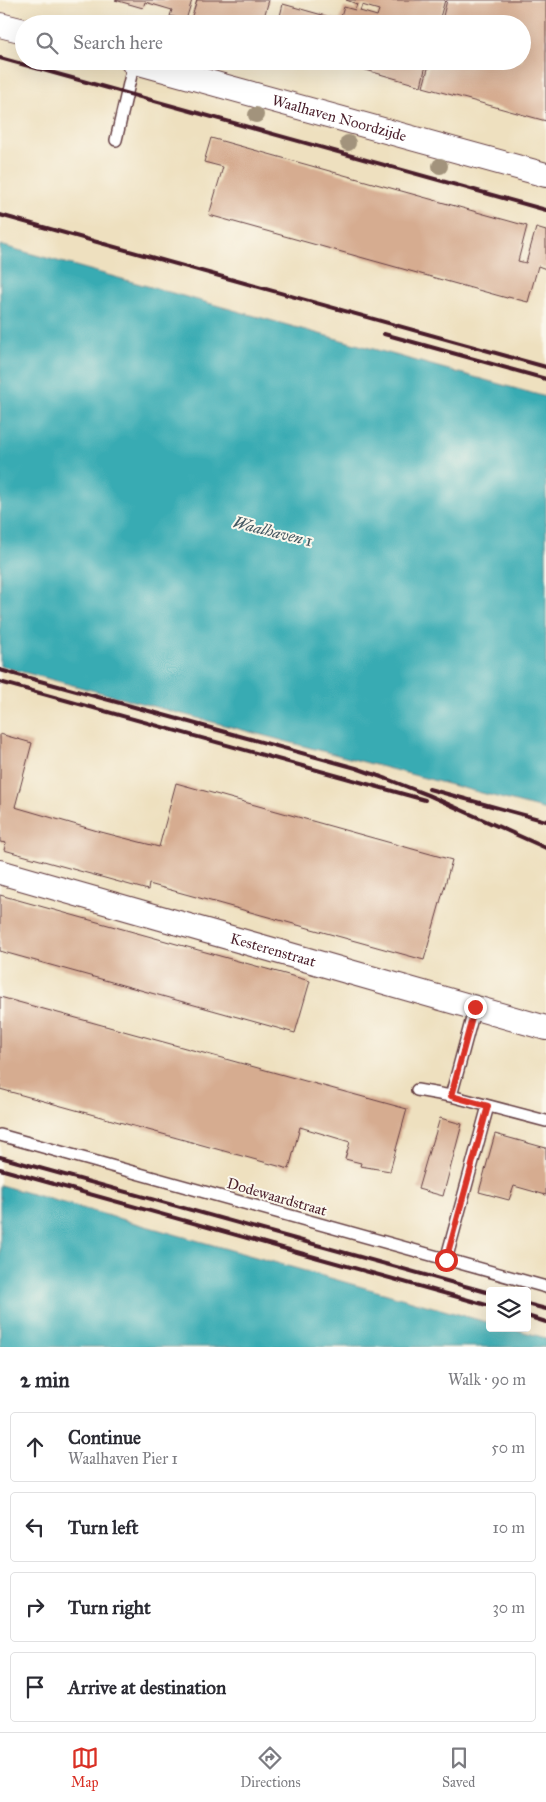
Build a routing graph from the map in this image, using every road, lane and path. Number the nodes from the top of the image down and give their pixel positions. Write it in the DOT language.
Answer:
graph roads {
  1 [pos="0,25"];
  2 [pos="15,29"];
  3 [pos="131,70"];
  4 [pos="162,70"];
  5 [pos="116,140"];
  6 [pos="546,175"];
  7 [pos="0,872"];
  8 [pos="475,1007"];
  9 [pos="546,1028"];
  10 [pos="417,1090"];
  11 [pos="451,1096"];
  12 [pos="488,1106"];
  13 [pos="546,1121"];
  14 [pos="0,1135"];
  15 [pos="446,1260"];
  16 [pos="546,1287"];
  1 -- 2 [label="street"];
  3 -- 5 [label="lane"];
  4 -- 6 [label="street, Waalhaven Noordzijde"];
  7 -- 8 [label="street, Kesterenstraat"];
  8 -- 9 [label="street, Kesterenstraat"];
  8 -- 11 [label="lane"];
  10 -- 11 [label="lane"];
  11 -- 12 [label="lane"];
  12 -- 13 [label="lane"];
  12 -- 15 [label="lane"];
  14 -- 15 [label="lane, Dodewaardstraat"];
  15 -- 16 [label="lane, Dodewaardstraat"];
}
